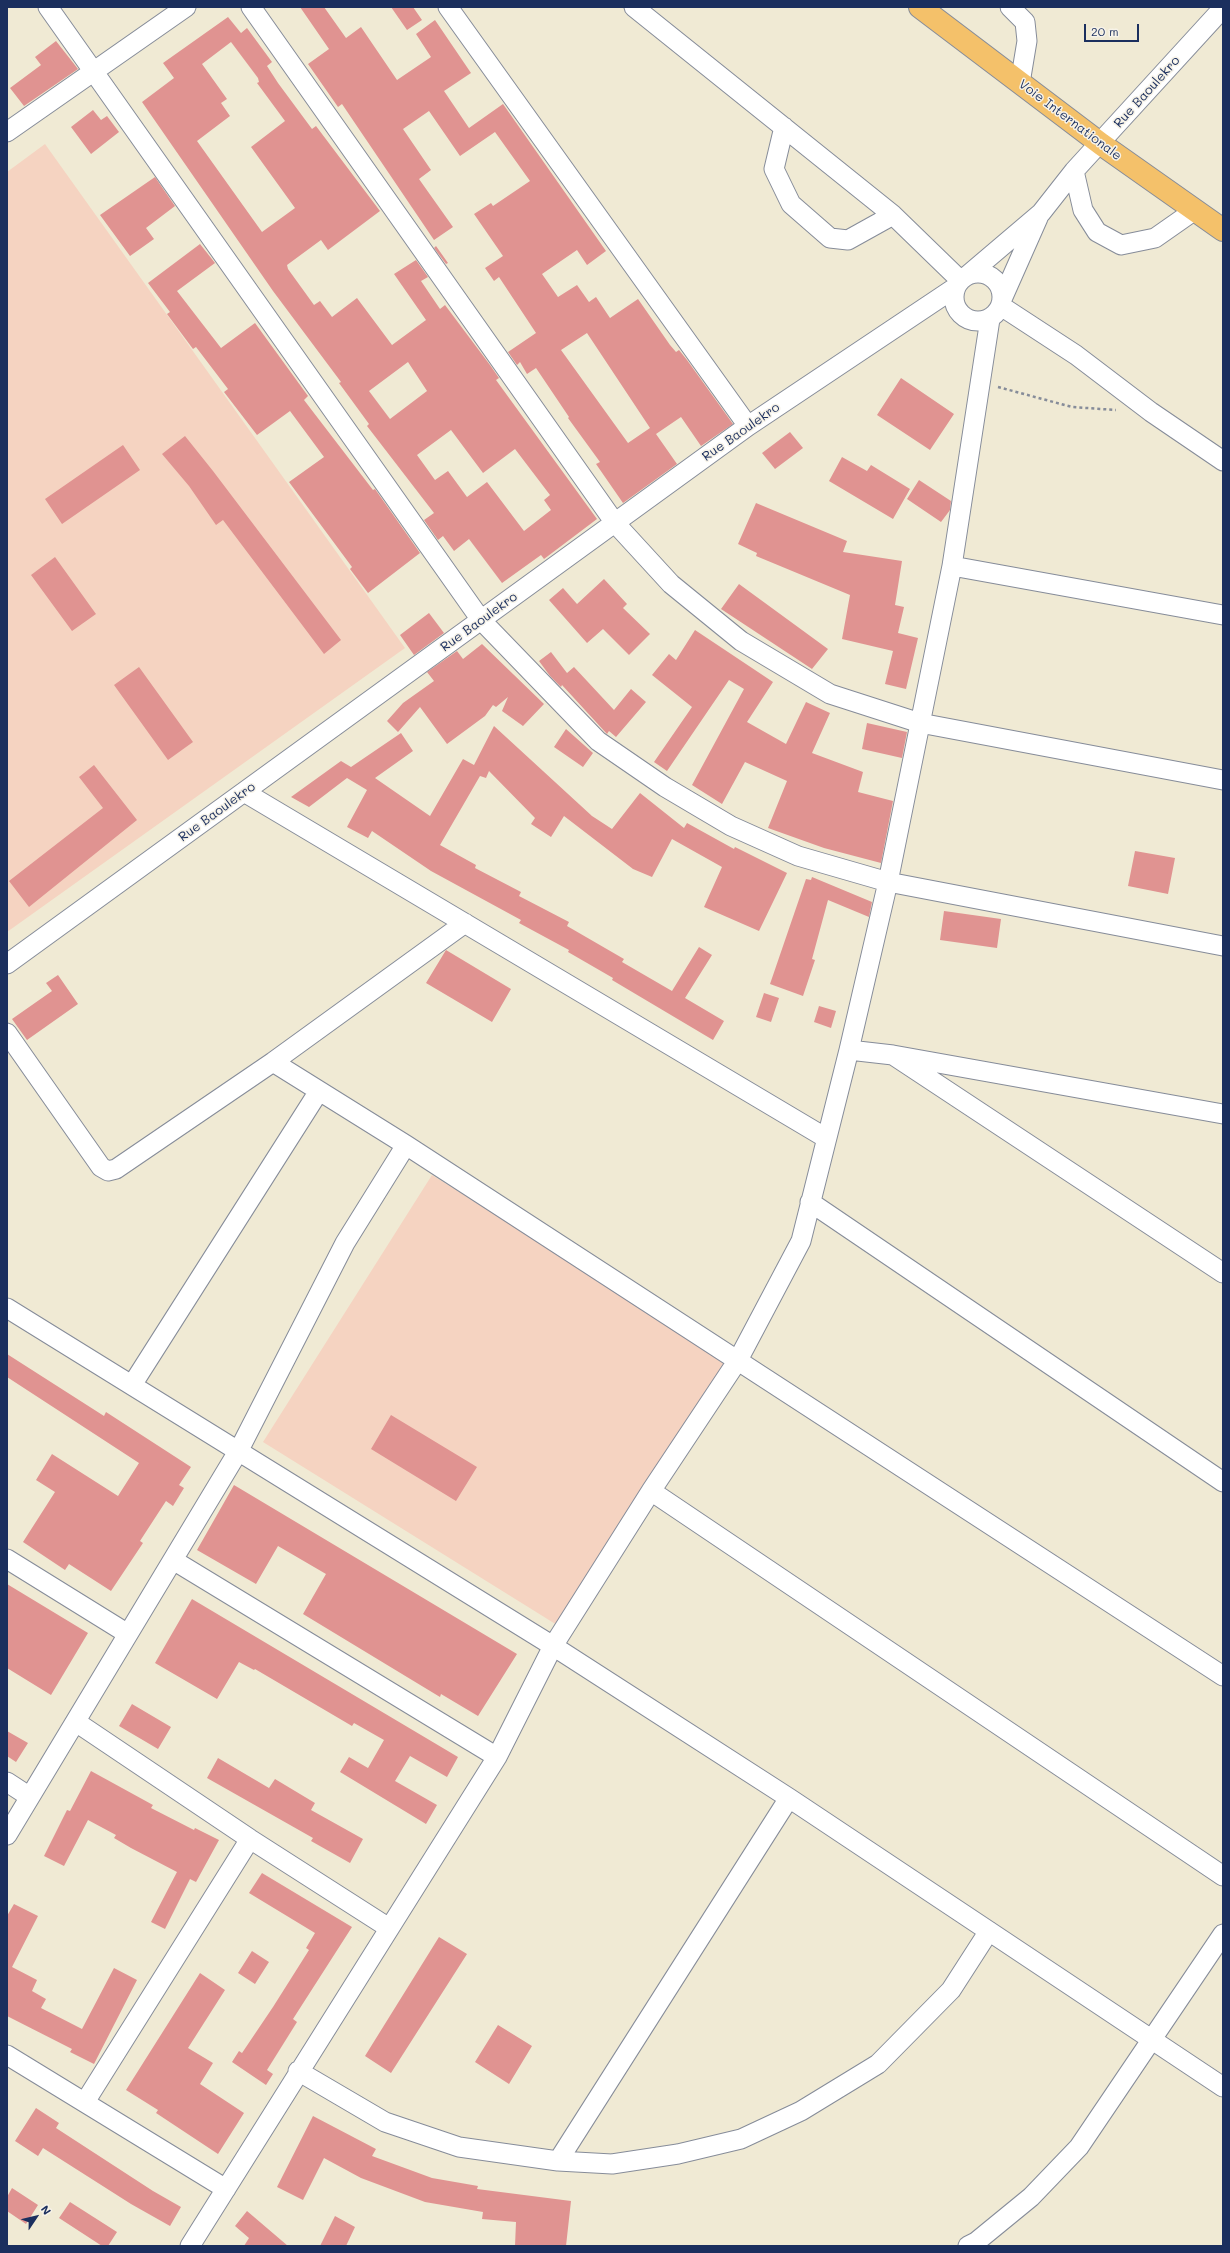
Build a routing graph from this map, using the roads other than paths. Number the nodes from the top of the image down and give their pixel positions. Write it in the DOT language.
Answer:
graph roads {
  1 [pos="48,7"];
  2 [pos="186,7"];
  3 [pos="251,7"];
  4 [pos="448,7"];
  5 [pos="634,7"];
  6 [pos="920,7"];
  7 [pos="1010,7"];
  8 [pos="1218,11"];
  9 [pos="94,72"];
  10 [pos="1020,83"];
  11 [pos="784,127"];
  12 [pos="7,132"];
  13 [pos="1101,144"];
  14 [pos="1074,171"];
  15 [pos="1194,210"];
  16 [pos="1041,213"];
  17 [pos="894,215"];
  18 [pos="1223,230"];
  19 [pos="961,281"];
  20 [pos="998,307"];
  21 [pos="748,426"];
  22 [pos="1223,461"];
  23 [pos="615,523"];
  24 [pos="952,566"];
  25 [pos="1223,615"];
  26 [pos="481,620"];
  27 [pos="920,722"];
  28 [pos="1223,780"];
  29 [pos="244,792"];
  30 [pos="888,882"];
  31 [pos="465,923"];
  32 [pos="1223,946"];
  33 [pos="7,964"];
  34 [pos="7,1033"];
  35 [pos="849,1050"];
  36 [pos="893,1055"];
  37 [pos="273,1062"];
  38 [pos="319,1091"];
  39 [pos="1223,1114"];
  40 [pos="826,1138"];
  41 [pos="406,1145"];
  42 [pos="810,1202"];
  43 [pos="1223,1273"];
  44 [pos="7,1308"];
  45 [pos="738,1360"];
  46 [pos="132,1385"];
  47 [pos="239,1450"];
  48 [pos="1223,1482"];
  49 [pos="651,1491"];
  50 [pos="7,1559"];
  51 [pos="172,1560"];
  52 [pos="128,1634"];
  53 [pos="553,1646"];
  54 [pos="1223,1676"];
  55 [pos="76,1722"];
  56 [pos="496,1756"];
  57 [pos="7,1782"];
  58 [pos="30,1797"];
  59 [pos="789,1798"];
  60 [pos="7,1835"];
  61 [pos="250,1839"];
  62 [pos="1223,1876"];
  63 [pos="389,1928"];
  64 [pos="989,1931"];
  65 [pos="1223,1934"];
  66 [pos="1153,2039"];
  67 [pos="7,2055"];
  68 [pos="298,2071"];
  69 [pos="1223,2087"];
  70 [pos="85,2102"];
  71 [pos="558,2161"];
  72 [pos="226,2189"];
  73 [pos="190,2246"];
  74 [pos="968,2246"];
  1 -- 9 [label="street"];
  2 -- 9 [label="street"];
  3 -- 23 [label="street"];
  4 -- 21 [label="street"];
  5 -- 11 [label="street"];
  6 -- 10 [label="main road, Voie Internationale"];
  7 -- 10 [label="street"];
  8 -- 13 [label="street, Rue Baoulekro"];
  9 -- 12 [label="street"];
  9 -- 26 [label="street"];
  10 -- 13 [label="main road, Voie Internationale"];
  11 -- 17 [label="street"];
  11 -- 17 [label="street"];
  13 -- 14 [label="street, Rue Baoulekro"];
  13 -- 15 [label="main road, Voie Internationale"];
  14 -- 15 [label="street"];
  14 -- 16 [label="street, Rue Baoulekro"];
  15 -- 18 [label="main road, Voie Internationale"];
  16 -- 19 [label="street, Rue Baoulekro"];
  16 -- 20 [label="street, Rue Baoulekro"];
  17 -- 19 [label="street"];
  19 -- 20 [label="street"];
  19 -- 20 [label="street"];
  19 -- 21 [label="street, Rue Baoulekro"];
  20 -- 22 [label="street"];
  20 -- 24 [label="street, Rue Baoulekro"];
  21 -- 23 [label="street, Rue Baoulekro"];
  23 -- 26 [label="street, Rue Baoulekro"];
  23 -- 27 [label="street"];
  24 -- 25 [label="street"];
  24 -- 27 [label="street, Rue Baoulekro"];
  26 -- 29 [label="street, Rue Baoulekro"];
  26 -- 30 [label="street"];
  27 -- 28 [label="street"];
  27 -- 30 [label="street, Rue Baoulekro"];
  29 -- 31 [label="street"];
  29 -- 33 [label="street, Rue Baoulekro"];
  30 -- 32 [label="street"];
  30 -- 35 [label="street, Rue Baoulekro"];
  31 -- 37 [label="street"];
  31 -- 40 [label="street"];
  34 -- 37 [label="street"];
  35 -- 36 [label="street"];
  35 -- 40 [label="street, Rue Baoulekro"];
  36 -- 39 [label="street"];
  36 -- 43 [label="street"];
  37 -- 38 [label="street"];
  38 -- 41 [label="street"];
  38 -- 46 [label="street"];
  40 -- 42 [label="street, Rue Baoulekro"];
  41 -- 45 [label="street"];
  41 -- 47 [label="street"];
  42 -- 45 [label="street, Rue Baoulekro"];
  42 -- 48 [label="street"];
  44 -- 46 [label="street"];
  45 -- 49 [label="street, Rue Baoulekro"];
  45 -- 54 [label="street"];
  46 -- 47 [label="street"];
  47 -- 51 [label="street"];
  47 -- 53 [label="street"];
  49 -- 53 [label="street, Rue Baoulekro"];
  49 -- 62 [label="street"];
  50 -- 52 [label="street"];
  51 -- 52 [label="street"];
  51 -- 56 [label="street"];
  52 -- 55 [label="street"];
  53 -- 56 [label="street, Rue Baoulekro"];
  53 -- 59 [label="street"];
  55 -- 58 [label="street"];
  55 -- 61 [label="street"];
  56 -- 63 [label="street, Rue Baoulekro"];
  57 -- 58 [label="street"];
  58 -- 60 [label="street"];
  59 -- 64 [label="street"];
  59 -- 71 [label="street"];
  61 -- 63 [label="street"];
  61 -- 70 [label="street"];
  63 -- 68 [label="street, Rue Baoulekro"];
  64 -- 66 [label="street"];
  64 -- 71 [label="street"];
  65 -- 66 [label="street"];
  66 -- 69 [label="street"];
  66 -- 74 [label="street"];
  67 -- 70 [label="street"];
  68 -- 71 [label="street"];
  68 -- 72 [label="street, Rue Baoulekro"];
  70 -- 72 [label="street"];
  72 -- 73 [label="street, Rue Baoulekro"];
}
